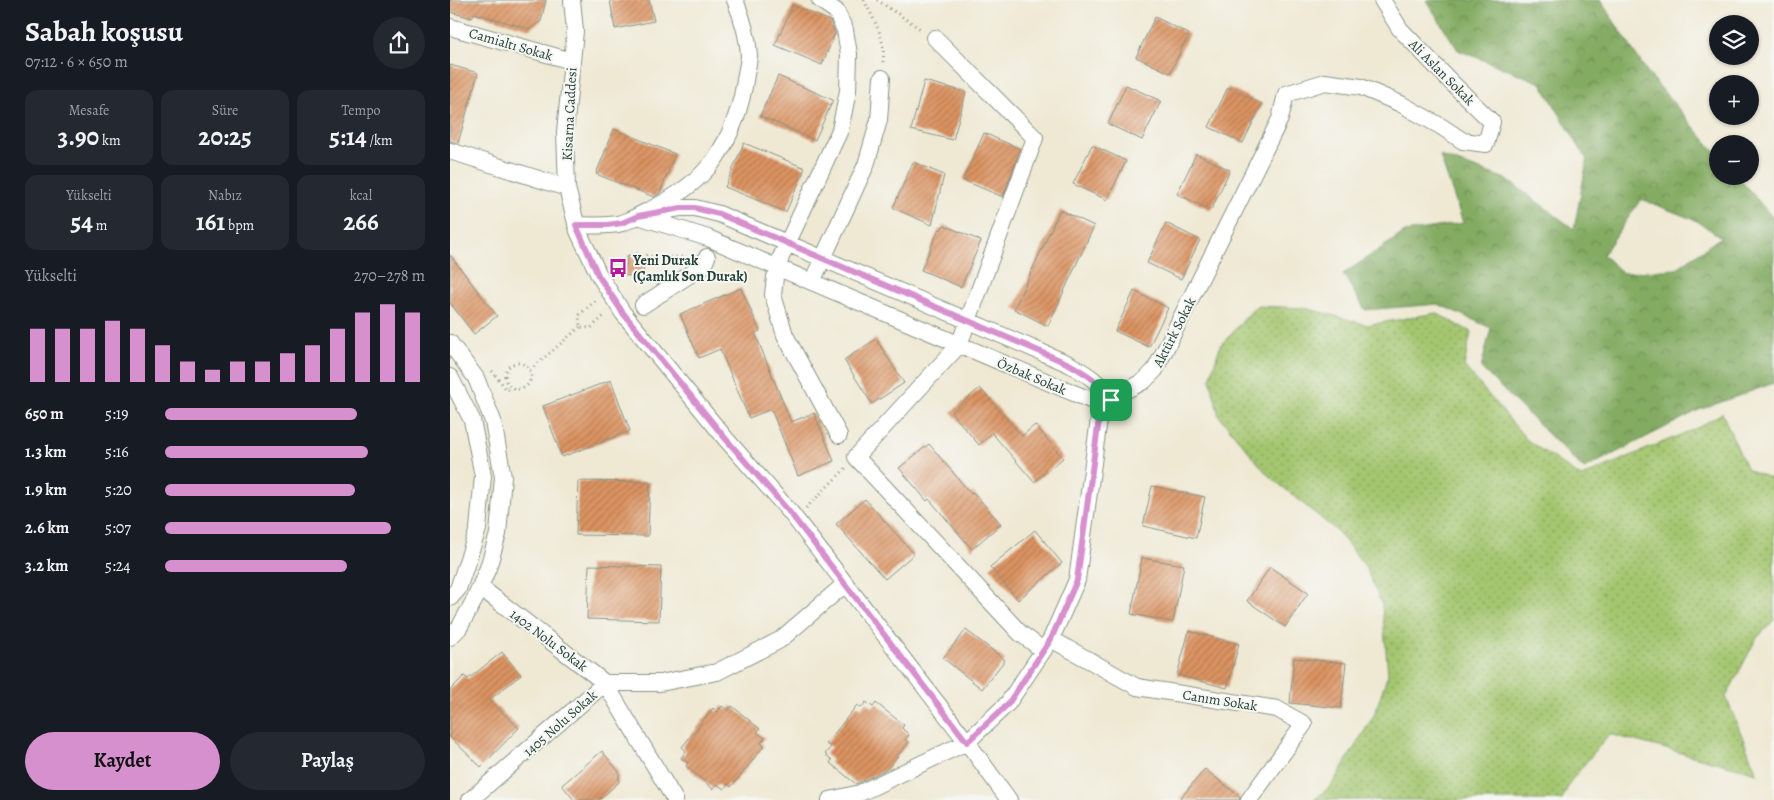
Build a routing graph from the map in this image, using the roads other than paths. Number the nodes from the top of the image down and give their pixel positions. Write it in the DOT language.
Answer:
graph roads {
  1 [pos="572,0"];
  2 [pos="734,0"];
  3 [pos="820,0"];
  4 [pos="1382,0"];
  5 [pos="450,27"];
  6 [pos="935,38"];
  7 [pos="572,61"];
  8 [pos="882,78"];
  9 [pos="1486,144"];
  10 [pos="450,151"];
  11 [pos="567,188"];
  12 [pos="638,216"];
  13 [pos="576,225"];
  14 [pos="787,243"];
  15 [pos="707,257"];
  16 [pos="824,259"];
  17 [pos="778,268"];
  18 [pos="812,282"];
  19 [pos="643,305"];
  20 [pos="968,321"];
  21 [pos="450,343"];
  22 [pos="959,345"];
  23 [pos="450,377"];
  24 [pos="1111,400"];
  25 [pos="839,435"];
  26 [pos="845,584"];
  27 [pos="480,587"];
  28 [pos="450,598"];
  29 [pos="450,637"];
  30 [pos="1047,644"];
  31 [pos="605,684"];
  32 [pos="967,742"];
  33 [pos="470,800"];
  34 [pos="675,800"];
  35 [pos="830,800"];
  36 [pos="1009,800"];
  37 [pos="1249,800"];
  1 -- 7 [label="street, Kisarna Caddesi"];
  2 -- 12 [label="street"];
  3 -- 14 [label="street"];
  4 -- 9 [label="street, Ali Aslan Sokak"];
  5 -- 7 [label="street, Camialtı Sokak"];
  6 -- 20 [label="street"];
  7 -- 11 [label="street, Kisarna Caddesi"];
  8 -- 16 [label="street"];
  9 -- 24 [label="street, Aktürk Sokak"];
  10 -- 11 [label="street"];
  11 -- 13 [label="street, Kisarna Caddesi"];
  12 -- 13 [label="street"];
  12 -- 14 [label="street, Özbak Sokak"];
  12 -- 17 [label="street, Özbak Sokak"];
  13 -- 26 [label="street, Kisarna Caddesi"];
  14 -- 16 [label="street, Özbak Sokak"];
  14 -- 17 [label="street"];
  15 -- 19 [label="street"];
  16 -- 18 [label="street"];
  16 -- 20 [label="street, Özbak Sokak"];
  17 -- 18 [label="street, Özbak Sokak"];
  17 -- 25 [label="street"];
  18 -- 22 [label="street, Özbak Sokak"];
  20 -- 22 [label="street"];
  20 -- 24 [label="street, Özbak Sokak"];
  21 -- 27 [label="street"];
  22 -- 24 [label="street, Özbak Sokak"];
  22 -- 30 [label="street"];
  23 -- 28 [label="street"];
  24 -- 30 [label="street, Aktürk Sokak"];
  26 -- 31 [label="street, 1405 Nolu Sokak"];
  26 -- 32 [label="street, Kisarna Caddesi"];
  27 -- 29 [label="street"];
  27 -- 31 [label="street, 1402 Nolu Sokak"];
  30 -- 32 [label="street, Aktürk Sokak"];
  30 -- 37 [label="street, Canım Sokak"];
  31 -- 33 [label="street, 1405 Nolu Sokak"];
  31 -- 34 [label="street, 1402 Nolu Sokak"];
  32 -- 35 [label="street"];
  32 -- 36 [label="street, Kisarna Caddesi"];
}
